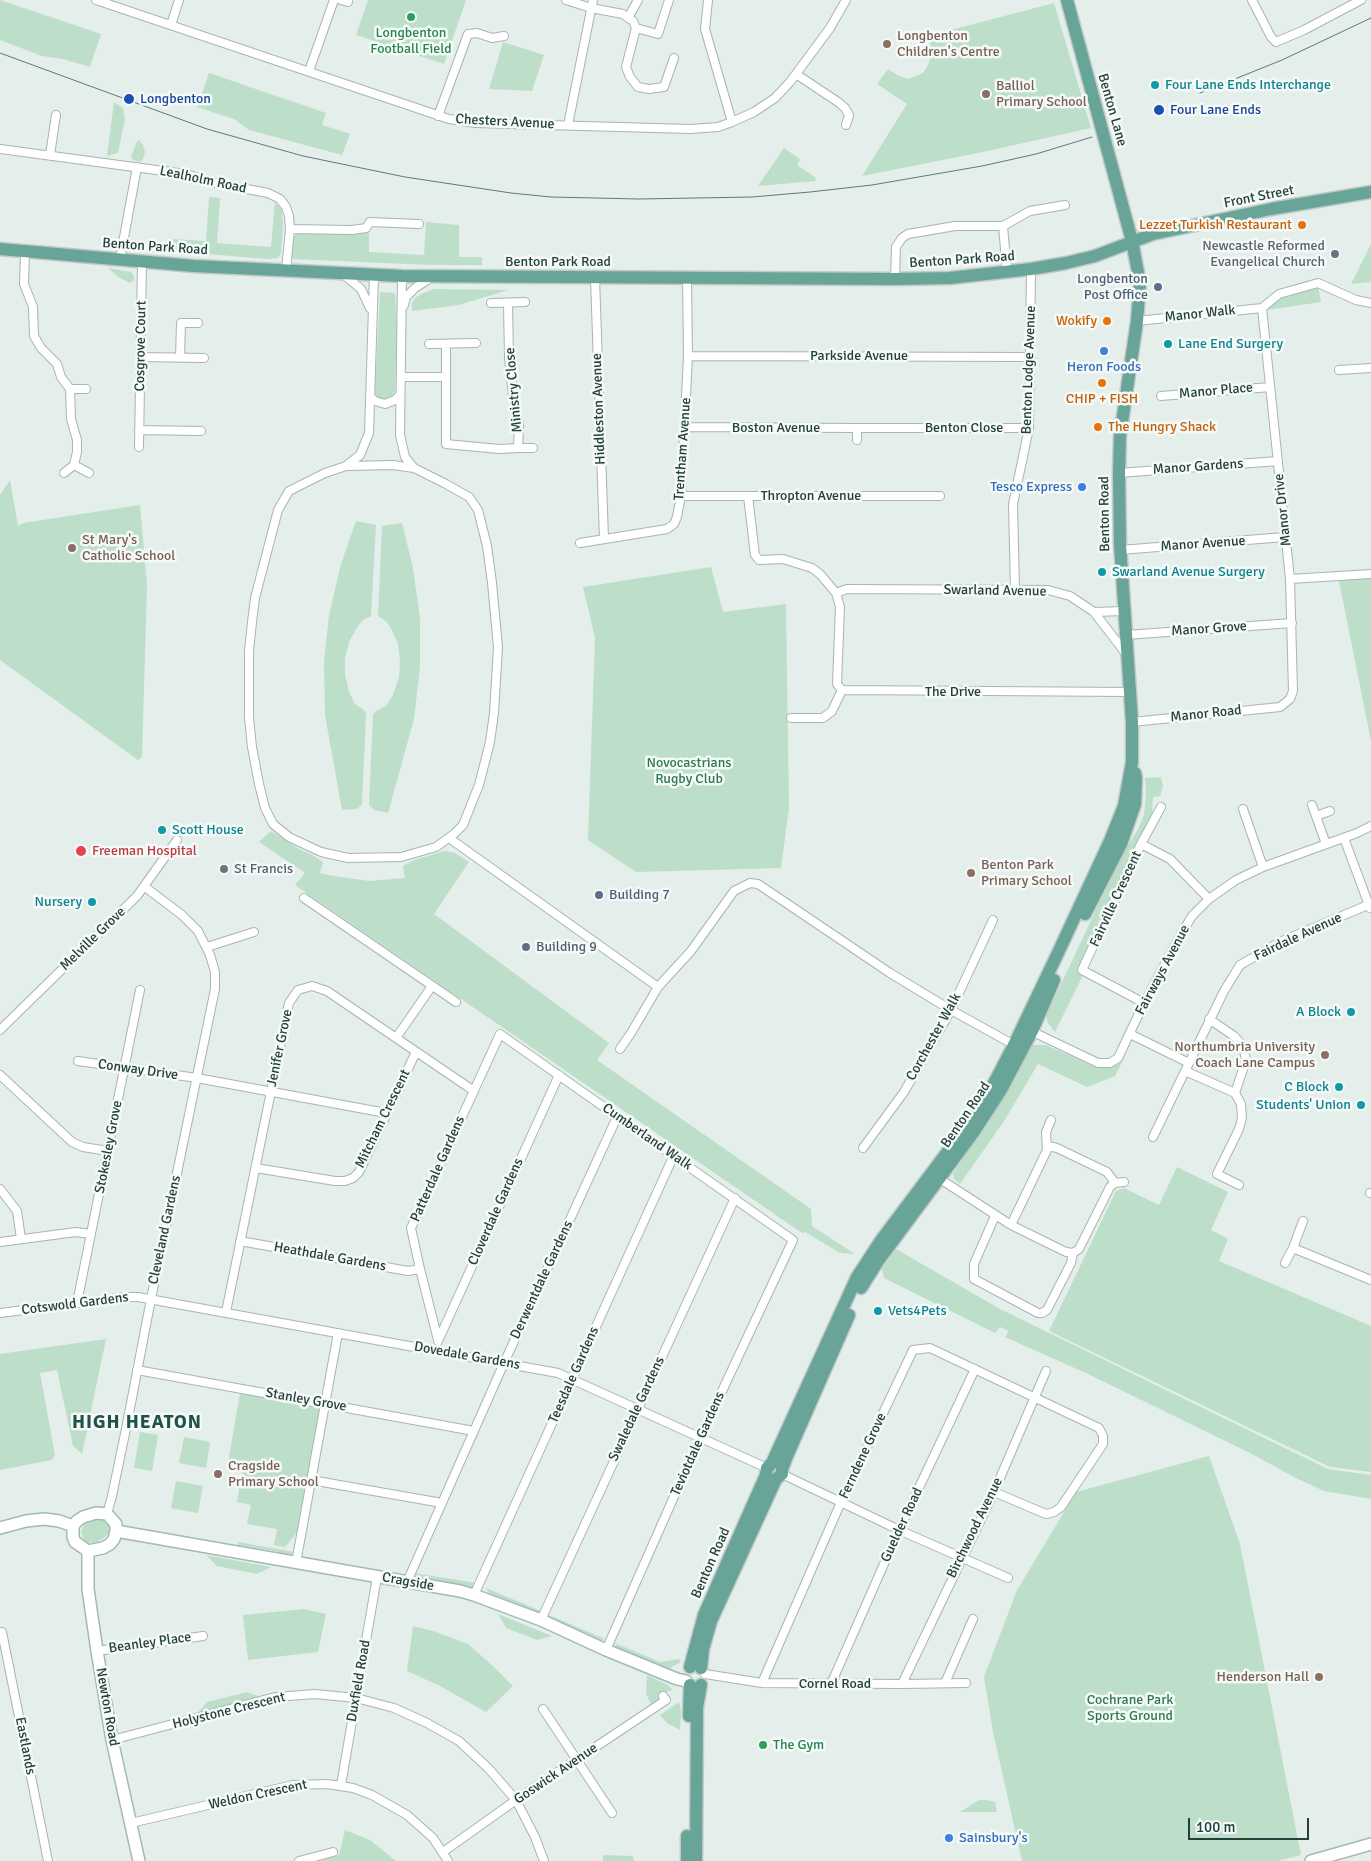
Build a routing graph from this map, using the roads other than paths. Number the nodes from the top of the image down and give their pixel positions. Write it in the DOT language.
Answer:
graph roads {
  1 [pos="96,0"];
  2 [pos="179,0"];
  3 [pos="334,0"];
  4 [pos="566,0"];
  5 [pos="638,0"];
  6 [pos="669,0"];
  7 [pos="708,0"];
  8 [pos="846,0"];
  9 [pos="1067,0"];
  10 [pos="1252,0"];
  11 [pos="1361,0"];
  12 [pos="592,4"];
  13 [pos="628,18"];
  14 [pos="171,25"];
  15 [pos="636,28"];
  16 [pos="504,36"];
  17 [pos="674,58"];
  18 [pos="309,71"];
  19 [pos="796,74"];
  20 [pos="56,115"];
  21 [pos="438,116"];
  22 [pos="732,122"];
  23 [pos="568,125"];
  24 [pos="846,125"];
  25 [pos="0,149"];
  26 [pos="50,155"];
  27 [pos="136,167"];
  28 [pos="1371,192"];
  29 [pos="1065,205"];
  30 [pos="419,224"];
  31 [pos="1003,226"];
  32 [pos="290,228"];
  33 [pos="1132,241"];
  34 [pos="0,248"];
  35 [pos="25,252"];
  36 [pos="120,259"];
  37 [pos="142,261"];
  38 [pos="1031,269"];
  39 [pos="286,270"];
  40 [pos="1007,272"];
  41 [pos="341,274"];
  42 [pos="374,275"];
  43 [pos="402,276"];
  44 [pos="436,277"];
  45 [pos="687,277"];
  46 [pos="595,278"];
  47 [pos="895,279"];
  48 [pos="508,302"];
  49 [pos="525,302"];
  50 [pos="1371,302"];
  51 [pos="491,303"];
  52 [pos="1262,308"];
  53 [pos="372,312"];
  54 [pos="402,312"];
  55 [pos="1137,321"];
  56 [pos="198,323"];
  57 [pos="476,343"];
  58 [pos="429,344"];
  59 [pos="446,344"];
  60 [pos="688,356"];
  61 [pos="142,357"];
  62 [pos="1030,357"];
  63 [pos="180,358"];
  64 [pos="204,358"];
  65 [pos="1371,368"];
  66 [pos="1339,370"];
  67 [pos="400,377"];
  68 [pos="446,377"];
  69 [pos="1270,386"];
  70 [pos="70,389"];
  71 [pos="86,389"];
  72 [pos="400,395"];
  73 [pos="370,396"];
  74 [pos="1161,396"];
  75 [pos="684,427"];
  76 [pos="857,428"];
  77 [pos="898,428"];
  78 [pos="1029,428"];
  79 [pos="139,430"];
  80 [pos="201,431"];
  81 [pos="857,440"];
  82 [pos="139,447"];
  83 [pos="518,448"];
  84 [pos="533,448"];
  85 [pos="1278,461"];
  86 [pos="74,465"];
  87 [pos="346,466"];
  88 [pos="414,468"];
  89 [pos="64,473"];
  90 [pos="90,473"];
  91 [pos="1119,473"];
  92 [pos="681,496"];
  93 [pos="748,496"];
  94 [pos="940,496"];
  95 [pos="1286,538"];
  96 [pos="604,539"];
  97 [pos="580,543"];
  98 [pos="1120,550"];
  99 [pos="1371,574"];
  100 [pos="1290,579"];
  101 [pos="1015,590"];
  102 [pos="836,594"];
  103 [pos="1124,611"];
  104 [pos="1094,612"];
  105 [pos="1292,623"];
  106 [pos="1126,635"];
  107 [pos="1128,656"];
  108 [pos="842,690"];
  109 [pos="1130,692"];
  110 [pos="1280,707"];
  111 [pos="792,718"];
  112 [pos="1132,722"];
  113 [pos="1312,805"];
  114 [pos="1161,807"];
  115 [pos="1244,810"];
  116 [pos="1330,811"];
  117 [pos="1316,816"];
  118 [pos="1371,826"];
  119 [pos="448,838"];
  120 [pos="1344,838"];
  121 [pos="177,840"];
  122 [pos="1141,844"];
  123 [pos="1326,844"];
  124 [pos="1263,867"];
  125 [pos="145,887"];
  126 [pos="304,898"];
  127 [pos="1209,900"];
  128 [pos="1370,907"];
  129 [pos="993,920"];
  130 [pos="254,932"];
  131 [pos="208,947"];
  132 [pos="432,986"];
  133 [pos="658,987"];
  134 [pos="140,990"];
  135 [pos="456,1002"];
  136 [pos="1144,1003"];
  137 [pos="951,1010"];
  138 [pos="1209,1019"];
  139 [pos="1028,1029"];
  140 [pos="0,1030"];
  141 [pos="500,1034"];
  142 [pos="1130,1034"];
  143 [pos="396,1038"];
  144 [pos="1018,1047"];
  145 [pos="620,1049"];
  146 [pos="416,1052"];
  147 [pos="78,1061"];
  148 [pos="1189,1063"];
  149 [pos="125,1068"];
  150 [pos="1185,1071"];
  151 [pos="0,1075"];
  152 [pos="559,1075"];
  153 [pos="197,1078"];
  154 [pos="474,1091"];
  155 [pos="270,1092"];
  156 [pos="1235,1093"];
  157 [pos="386,1113"];
  158 [pos="617,1117"];
  159 [pos="1051,1120"];
  160 [pos="1153,1137"];
  161 [pos="1048,1146"];
  162 [pos="863,1148"];
  163 [pos="108,1151"];
  164 [pos="674,1155"];
  165 [pos="256,1168"];
  166 [pos="936,1176"];
  167 [pos="1124,1182"];
  168 [pos="1115,1183"];
  169 [pos="1239,1185"];
  170 [pos="0,1189"];
  171 [pos="735,1198"];
  172 [pos="995,1216"];
  173 [pos="1303,1221"];
  174 [pos="1011,1225"];
  175 [pos="91,1234"];
  176 [pos="21,1239"];
  177 [pos="793,1240"];
  178 [pos="240,1241"];
  179 [pos="0,1242"];
  180 [pos="1293,1248"];
  181 [pos="1072,1253"];
  182 [pos="1285,1263"];
  183 [pos="420,1269"];
  184 [pos="1371,1280"];
  185 [pos="151,1299"];
  186 [pos="77,1303"];
  187 [pos="226,1312"];
  188 [pos="0,1313"];
  189 [pos="338,1333"];
  190 [pos="438,1340"];
  191 [pos="434,1350"];
  192 [pos="504,1363"];
  193 [pos="975,1368"];
  194 [pos="137,1370"];
  195 [pos="1046,1370"];
  196 [pos="572,1378"];
  197 [pos="1033,1396"];
  198 [pos="325,1403"];
  199 [pos="637,1409"];
  200 [pos="474,1431"];
  201 [pos="700,1438"];
  202 [pos="774,1471"];
  203 [pos="311,1480"];
  204 [pos="994,1492"];
  205 [pos="841,1502"];
  206 [pos="442,1503"];
  207 [pos="107,1514"];
  208 [pos="73,1526"];
  209 [pos="0,1528"];
  210 [pos="899,1530"];
  211 [pos="116,1531"];
  212 [pos="88,1551"];
  213 [pos="961,1558"];
  214 [pos="296,1563"];
  215 [pos="377,1577"];
  216 [pos="1008,1578"];
  217 [pos="407,1582"];
  218 [pos="474,1595"];
  219 [pos="973,1619"];
  220 [pos="541,1620"];
  221 [pos="0,1632"];
  222 [pos="203,1636"];
  223 [pos="606,1650"];
  224 [pos="97,1651"];
  225 [pos="695,1676"];
  226 [pos="762,1683"];
  227 [pos="945,1683"];
  228 [pos="966,1683"];
  229 [pos="831,1684"];
  230 [pos="902,1684"];
  231 [pos="663,1696"];
  232 [pos="356,1698"];
  233 [pos="543,1709"];
  234 [pos="112,1740"];
  235 [pos="576,1760"];
  236 [pos="341,1785"];
  237 [pos="516,1800"];
  238 [pos="612,1813"];
  239 [pos="131,1823"];
  240 [pos="1371,1844"];
  241 [pos="332,1852"];
  242 [pos="443,1852"];
  243 [pos="48,1861"];
  244 [pos="139,1861"];
  245 [pos="299,1861"];
  246 [pos="448,1861"];
  247 [pos="544,1861"];
  248 [pos="687,1861"];
  249 [pos="696,1861"];
  250 [pos="1311,1861"];
  1 -- 14 [label="street, Chesters Avenue"];
  2 -- 14 [label="street"];
  3 -- 18 [label="street"];
  4 -- 12 [label="street"];
  5 -- 13 [label="street"];
  6 -- 15 [label="street"];
  7 -- 22 [label="street"];
  8 -- 19 [label="street, Chesters Avenue"];
  9 -- 33 [label="main road, Benton Lane"];
  10 -- 11 [label="street"];
  12 -- 13 [label="street"];
  12 -- 23 [label="street"];
  13 -- 15 [label="street"];
  14 -- 18 [label="street, Chesters Avenue"];
  15 -- 17 [label="street"];
  16 -- 21 [label="street"];
  18 -- 21 [label="street, Chesters Avenue"];
  19 -- 22 [label="street, Chesters Avenue"];
  19 -- 24 [label="street"];
  20 -- 26 [label="street"];
  21 -- 23 [label="street, Chesters Avenue"];
  22 -- 23 [label="street, Chesters Avenue"];
  25 -- 26 [label="street, Lealholm Road"];
  26 -- 27 [label="street, Lealholm Road"];
  27 -- 32 [label="street, Lealholm Road"];
  27 -- 36 [label="street"];
  28 -- 33 [label="main road, Front Street"];
  29 -- 31 [label="street"];
  30 -- 32 [label="street"];
  31 -- 40 [label="street"];
  31 -- 47 [label="street"];
  32 -- 39 [label="street, Lealholm Road"];
  33 -- 38 [label="main road, Benton Park Road"];
  33 -- 55 [label="main road, Benton Road"];
  34 -- 35 [label="main road, Benton Park Road"];
  35 -- 36 [label="main road, Benton Park Road"];
  35 -- 70 [label="street"];
  36 -- 37 [label="main road, Benton Park Road"];
  37 -- 39 [label="main road, Benton Park Road"];
  37 -- 61 [label="street, Cosgrove Court"];
  38 -- 40 [label="main road, Benton Park Road"];
  38 -- 62 [label="street, Benton Lodge Avenue"];
  39 -- 41 [label="main road, Benton Park Road"];
  40 -- 47 [label="main road, Benton Park Road"];
  41 -- 42 [label="main road, Benton Park Road"];
  41 -- 53 [label="street"];
  42 -- 43 [label="main road, Benton Park Road"];
  42 -- 53 [label="street"];
  43 -- 44 [label="main road, Benton Park Road"];
  43 -- 54 [label="street"];
  44 -- 46 [label="main road, Benton Park Road"];
  44 -- 54 [label="street"];
  45 -- 46 [label="main road, Benton Park Road"];
  45 -- 47 [label="main road, Benton Park Road"];
  45 -- 60 [label="street, Trentham Avenue"];
  46 -- 96 [label="street, Hiddleston Avenue"];
  48 -- 49 [label="street"];
  48 -- 51 [label="street"];
  48 -- 83 [label="street, Ministry Close"];
  50 -- 52 [label="street"];
  52 -- 55 [label="street, Manor Walk"];
  52 -- 69 [label="street, Manor Drive"];
  53 -- 73 [label="street"];
  54 -- 67 [label="street"];
  55 -- 91 [label="main road, Benton Road"];
  56 -- 63 [label="street"];
  57 -- 59 [label="street"];
  58 -- 59 [label="street"];
  59 -- 68 [label="street, Ministry Close"];
  60 -- 62 [label="street, Parkside Avenue"];
  60 -- 75 [label="street, Trentham Avenue"];
  61 -- 63 [label="street"];
  61 -- 79 [label="street, Cosgrove Court"];
  62 -- 78 [label="street, Benton Lodge Avenue"];
  63 -- 64 [label="street"];
  65 -- 66 [label="street"];
  67 -- 68 [label="street"];
  67 -- 72 [label="street"];
  68 -- 83 [label="street, Ministry Close"];
  69 -- 74 [label="street, Manor Place"];
  69 -- 85 [label="street, Manor Drive"];
  70 -- 71 [label="street"];
  70 -- 86 [label="street"];
  72 -- 73 [label="street"];
  72 -- 88 [label="street"];
  73 -- 87 [label="street"];
  75 -- 76 [label="street, Boston Avenue"];
  75 -- 92 [label="street, Trentham Avenue"];
  76 -- 77 [label="street, Boston Avenue"];
  76 -- 81 [label="street"];
  77 -- 78 [label="street, Benton Close"];
  78 -- 101 [label="street, Benton Lodge Avenue"];
  79 -- 80 [label="street"];
  79 -- 82 [label="street, Cosgrove Court"];
  83 -- 84 [label="street, Ministry Close"];
  85 -- 91 [label="street, Manor Gardens"];
  85 -- 95 [label="street, Manor Drive"];
  86 -- 89 [label="street"];
  86 -- 90 [label="street"];
  87 -- 88 [label="street"];
  87 -- 119 [label="street"];
  88 -- 119 [label="street"];
  91 -- 98 [label="main road, Benton Road"];
  92 -- 93 [label="street, Thropton Avenue"];
  92 -- 96 [label="street, Trentham Avenue"];
  93 -- 94 [label="street, Thropton Avenue"];
  93 -- 102 [label="street"];
  95 -- 98 [label="street, Manor Avenue"];
  95 -- 100 [label="street, Manor Drive"];
  96 -- 97 [label="street, Trentham Avenue"];
  98 -- 103 [label="main road, Benton Road"];
  99 -- 100 [label="street"];
  100 -- 105 [label="street, Manor Drive"];
  101 -- 102 [label="street, Swarland Avenue"];
  101 -- 104 [label="street, Swarland Avenue"];
  102 -- 108 [label="street"];
  103 -- 104 [label="street"];
  103 -- 106 [label="main road, Benton Road"];
  104 -- 107 [label="street, Swarland Avenue"];
  105 -- 106 [label="street, Manor Grove"];
  105 -- 110 [label="street, Manor Drive"];
  106 -- 107 [label="main road, Benton Road"];
  107 -- 109 [label="main road, Benton Road"];
  108 -- 109 [label="street, The Drive"];
  108 -- 111 [label="street"];
  109 -- 112 [label="main road, Benton Road"];
  110 -- 112 [label="street, Manor Road"];
  112 -- 139 [label="main road, Benton Road"];
  113 -- 117 [label="street"];
  114 -- 122 [label="street"];
  115 -- 124 [label="street"];
  116 -- 117 [label="street"];
  117 -- 123 [label="street"];
  118 -- 120 [label="street, Fairways Avenue"];
  119 -- 133 [label="street"];
  120 -- 123 [label="street, Fairways Avenue"];
  120 -- 128 [label="street"];
  121 -- 125 [label="street, Melville Grove"];
  122 -- 127 [label="street, Fairville Crescent"];
  122 -- 136 [label="street, Fairville Crescent"];
  123 -- 124 [label="street, Fairways Avenue"];
  124 -- 127 [label="street, Fairways Avenue"];
  125 -- 131 [label="street, Cleveland Gardens"];
  125 -- 140 [label="street, Melville Grove"];
  126 -- 132 [label="street"];
  127 -- 136 [label="street, Fairways Avenue"];
  128 -- 138 [label="street, Fairdale Avenue"];
  129 -- 137 [label="street, Corchester Walk"];
  130 -- 131 [label="street"];
  131 -- 153 [label="street, Cleveland Gardens"];
  132 -- 135 [label="street"];
  132 -- 143 [label="street"];
  133 -- 137 [label="street"];
  133 -- 145 [label="street"];
  134 -- 149 [label="street, Stokesley Grove"];
  136 -- 142 [label="street, Fairways Avenue"];
  137 -- 144 [label="street"];
  137 -- 162 [label="street, Corchester Walk"];
  138 -- 148 [label="street, Fairdale Avenue"];
  138 -- 156 [label="street"];
  139 -- 142 [label="street, Fairways Avenue"];
  139 -- 144 [label="main road, Benton Road"];
  141 -- 152 [label="street, Cumberland Walk"];
  141 -- 154 [label="street, Patterdale Gardens"];
  142 -- 148 [label="street"];
  143 -- 146 [label="street, Jenifer Grove"];
  143 -- 155 [label="street, Jenifer Grove"];
  144 -- 166 [label="main road, Benton Road"];
  146 -- 154 [label="street, Jenifer Grove"];
  146 -- 157 [label="street, Mitcham Crescent"];
  147 -- 149 [label="street, Conway Drive"];
  148 -- 150 [label="street, Fairdale Avenue"];
  149 -- 153 [label="street, Conway Drive"];
  149 -- 163 [label="street, Stokesley Grove"];
  150 -- 156 [label="street"];
  150 -- 160 [label="street, Fairdale Avenue"];
  151 -- 163 [label="street"];
  152 -- 158 [label="street, Cumberland Walk"];
  152 -- 190 [label="street, Cloverdale Gardens"];
  153 -- 155 [label="street, Conway Drive"];
  153 -- 185 [label="street, Cleveland Gardens"];
  154 -- 183 [label="street, Patterdale Gardens"];
  155 -- 157 [label="street, Conway Drive"];
  155 -- 165 [label="street, Jenifer Grove"];
  156 -- 169 [label="street"];
  157 -- 165 [label="street, Mitcham Crescent"];
  158 -- 164 [label="street, Cumberland Walk"];
  158 -- 192 [label="street, Derwentdale Gardens"];
  159 -- 161 [label="street"];
  161 -- 168 [label="street"];
  161 -- 174 [label="street"];
  163 -- 175 [label="street, Stokesley Grove"];
  164 -- 171 [label="street, Cumberland Walk"];
  164 -- 196 [label="street, Teesdale Gardens"];
  165 -- 178 [label="street, Jenifer Grove"];
  166 -- 172 [label="street"];
  166 -- 202 [label="main road, Benton Road"];
  167 -- 168 [label="street"];
  168 -- 181 [label="street"];
  170 -- 176 [label="street"];
  171 -- 177 [label="street, Cumberland Walk"];
  171 -- 199 [label="street, Swaledale Gardens"];
  172 -- 174 [label="street"];
  172 -- 181 [label="street"];
  173 -- 180 [label="street"];
  174 -- 181 [label="street"];
  175 -- 176 [label="street"];
  175 -- 186 [label="street, Stokesley Grove"];
  176 -- 179 [label="street"];
  177 -- 201 [label="street, Teviotdale Gardens"];
  178 -- 183 [label="street, Heathdale Gardens"];
  178 -- 187 [label="street, Jenifer Grove"];
  180 -- 182 [label="street"];
  180 -- 184 [label="street"];
  183 -- 190 [label="street, Patterdale Gardens"];
  185 -- 186 [label="street, Cotswold Gardens"];
  185 -- 187 [label="street, Dovedale Gardens"];
  185 -- 194 [label="street, Cleveland Gardens"];
  186 -- 188 [label="street, Cotswold Gardens"];
  187 -- 189 [label="street, Dovedale Gardens"];
  189 -- 191 [label="street, Dovedale Gardens"];
  189 -- 198 [label="street"];
  190 -- 191 [label="street, Cloverdale Gardens"];
  191 -- 192 [label="street, Dovedale Gardens"];
  192 -- 196 [label="street, Dovedale Gardens"];
  192 -- 200 [label="street, Derwentdale Gardens"];
  193 -- 197 [label="street, Ferndene Grove"];
  193 -- 205 [label="street, Ferndene Grove"];
  193 -- 210 [label="street, Guelder Road"];
  194 -- 198 [label="street, Stanley Grove"];
  194 -- 207 [label="street, Cleveland Gardens"];
  195 -- 197 [label="street, Birchwood Avenue"];
  196 -- 199 [label="street, Dovedale Gardens"];
  196 -- 218 [label="street, Teesdale Gardens"];
  197 -- 204 [label="street, Birchwood Avenue"];
  197 -- 204 [label="street, Ferndene Grove"];
  198 -- 200 [label="street, Stanley Grove"];
  198 -- 203 [label="street"];
  199 -- 201 [label="street, Dovedale Gardens"];
  199 -- 220 [label="street, Swaledale Gardens"];
  200 -- 206 [label="street, Derwentdale Gardens"];
  201 -- 202 [label="street, Dovedale Gardens"];
  201 -- 223 [label="street, Teviotdale Gardens"];
  202 -- 205 [label="street, Dovedale Gardens"];
  202 -- 225 [label="main road, Benton Road"];
  203 -- 206 [label="street"];
  203 -- 214 [label="street"];
  204 -- 213 [label="street, Birchwood Avenue"];
  205 -- 210 [label="street, Dovedale Gardens"];
  205 -- 226 [label="street, Ferndene Grove"];
  206 -- 217 [label="street, Derwentdale Gardens"];
  207 -- 208 [label="street"];
  207 -- 211 [label="street"];
  208 -- 209 [label="street"];
  208 -- 212 [label="street"];
  210 -- 213 [label="street, Dovedale Gardens"];
  210 -- 229 [label="street, Guelder Road"];
  211 -- 212 [label="street"];
  211 -- 214 [label="street, Cragside"];
  212 -- 224 [label="street, Newton Road"];
  213 -- 216 [label="street, Dovedale Gardens"];
  213 -- 230 [label="street, Birchwood Avenue"];
  214 -- 215 [label="street, Cragside"];
  215 -- 217 [label="street, Cragside"];
  215 -- 232 [label="street, Duxfield Road"];
  217 -- 218 [label="street, Cragside"];
  218 -- 220 [label="street, Cragside"];
  219 -- 227 [label="street"];
  220 -- 223 [label="street, Cragside"];
  221 -- 243 [label="street, Eastlands"];
  222 -- 224 [label="street, Beanley Place"];
  223 -- 225 [label="street, Cragside"];
  224 -- 234 [label="street, Newton Road"];
  225 -- 226 [label="street, Cornel Road"];
  225 -- 248 [label="main road, Benton Road"];
  225 -- 249 [label="main road, Benton Road"];
  226 -- 229 [label="street, Cornel Road"];
  227 -- 228 [label="street, Cornel Road"];
  227 -- 230 [label="street, Cornel Road"];
  229 -- 230 [label="street, Cornel Road"];
  231 -- 235 [label="street, Goswick Avenue"];
  232 -- 234 [label="street, Holystone Crescent"];
  232 -- 236 [label="street, Duxfield Road"];
  232 -- 237 [label="street, Holystone Crescent"];
  233 -- 235 [label="street"];
  234 -- 239 [label="street, Newton Road"];
  235 -- 237 [label="street, Goswick Avenue"];
  235 -- 238 [label="street"];
  236 -- 239 [label="street, Weldon Crescent"];
  236 -- 242 [label="street, Weldon Crescent"];
  237 -- 242 [label="street, Goswick Avenue"];
  237 -- 247 [label="street, Holystone Crescent"];
  239 -- 244 [label="street, Newton Road"];
  240 -- 250 [label="street"];
  241 -- 245 [label="street"];
  242 -- 246 [label="street, Weldon Crescent"];
}
